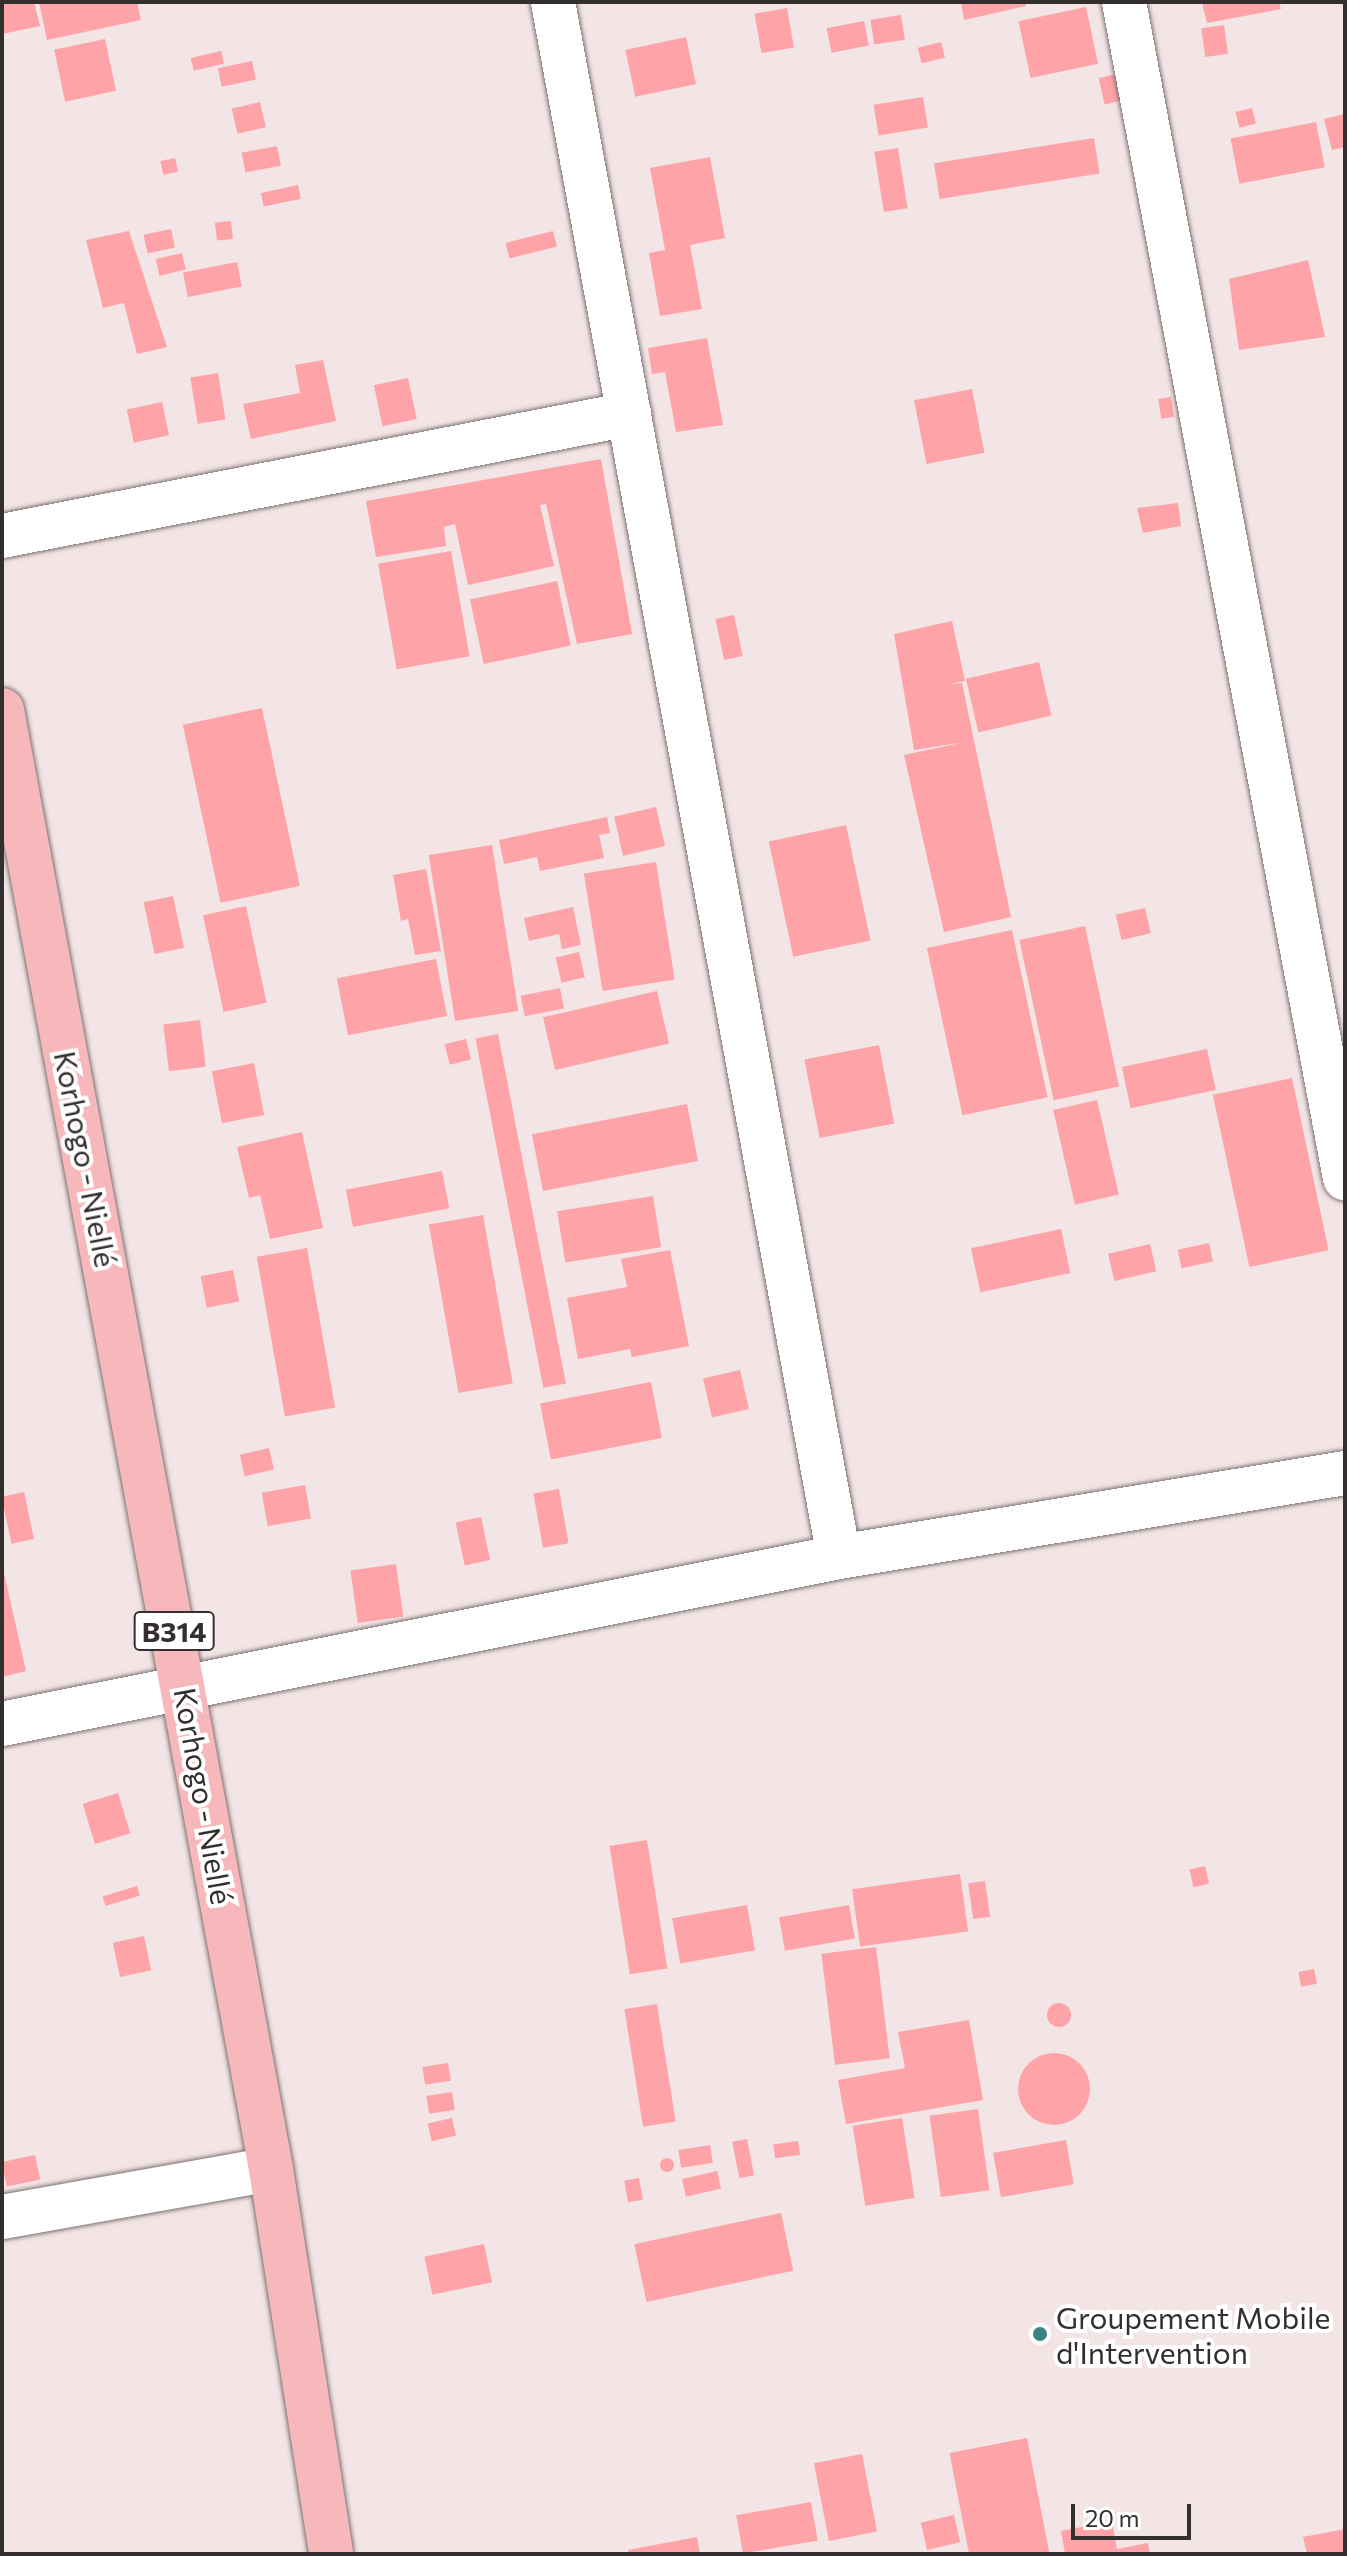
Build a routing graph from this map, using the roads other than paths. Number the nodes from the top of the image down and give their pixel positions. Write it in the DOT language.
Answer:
graph roads {
  1 [pos="553,2"];
  2 [pos="1124,2"];
  3 [pos="629,414"];
  4 [pos="2,536"];
  5 [pos="2,710"];
  6 [pos="1345,1178"];
  7 [pos="1345,1473"];
  8 [pos="839,1557"];
  9 [pos="184,1689"];
  10 [pos="2,1724"];
  11 [pos="271,2169"];
  12 [pos="2,2217"];
  13 [pos="331,2554"];
  1 -- 3 [label="street"];
  2 -- 6 [label="street"];
  3 -- 4 [label="street"];
  3 -- 8 [label="street"];
  5 -- 9 [label="main road, Korhogo - Niellé / B314"];
  7 -- 8 [label="street"];
  8 -- 9 [label="street"];
  9 -- 10 [label="street"];
  9 -- 11 [label="main road, Korhogo - Niellé / B314"];
  11 -- 12 [label="street"];
  11 -- 13 [label="main road, Korhogo - Niellé / B314"];
}
